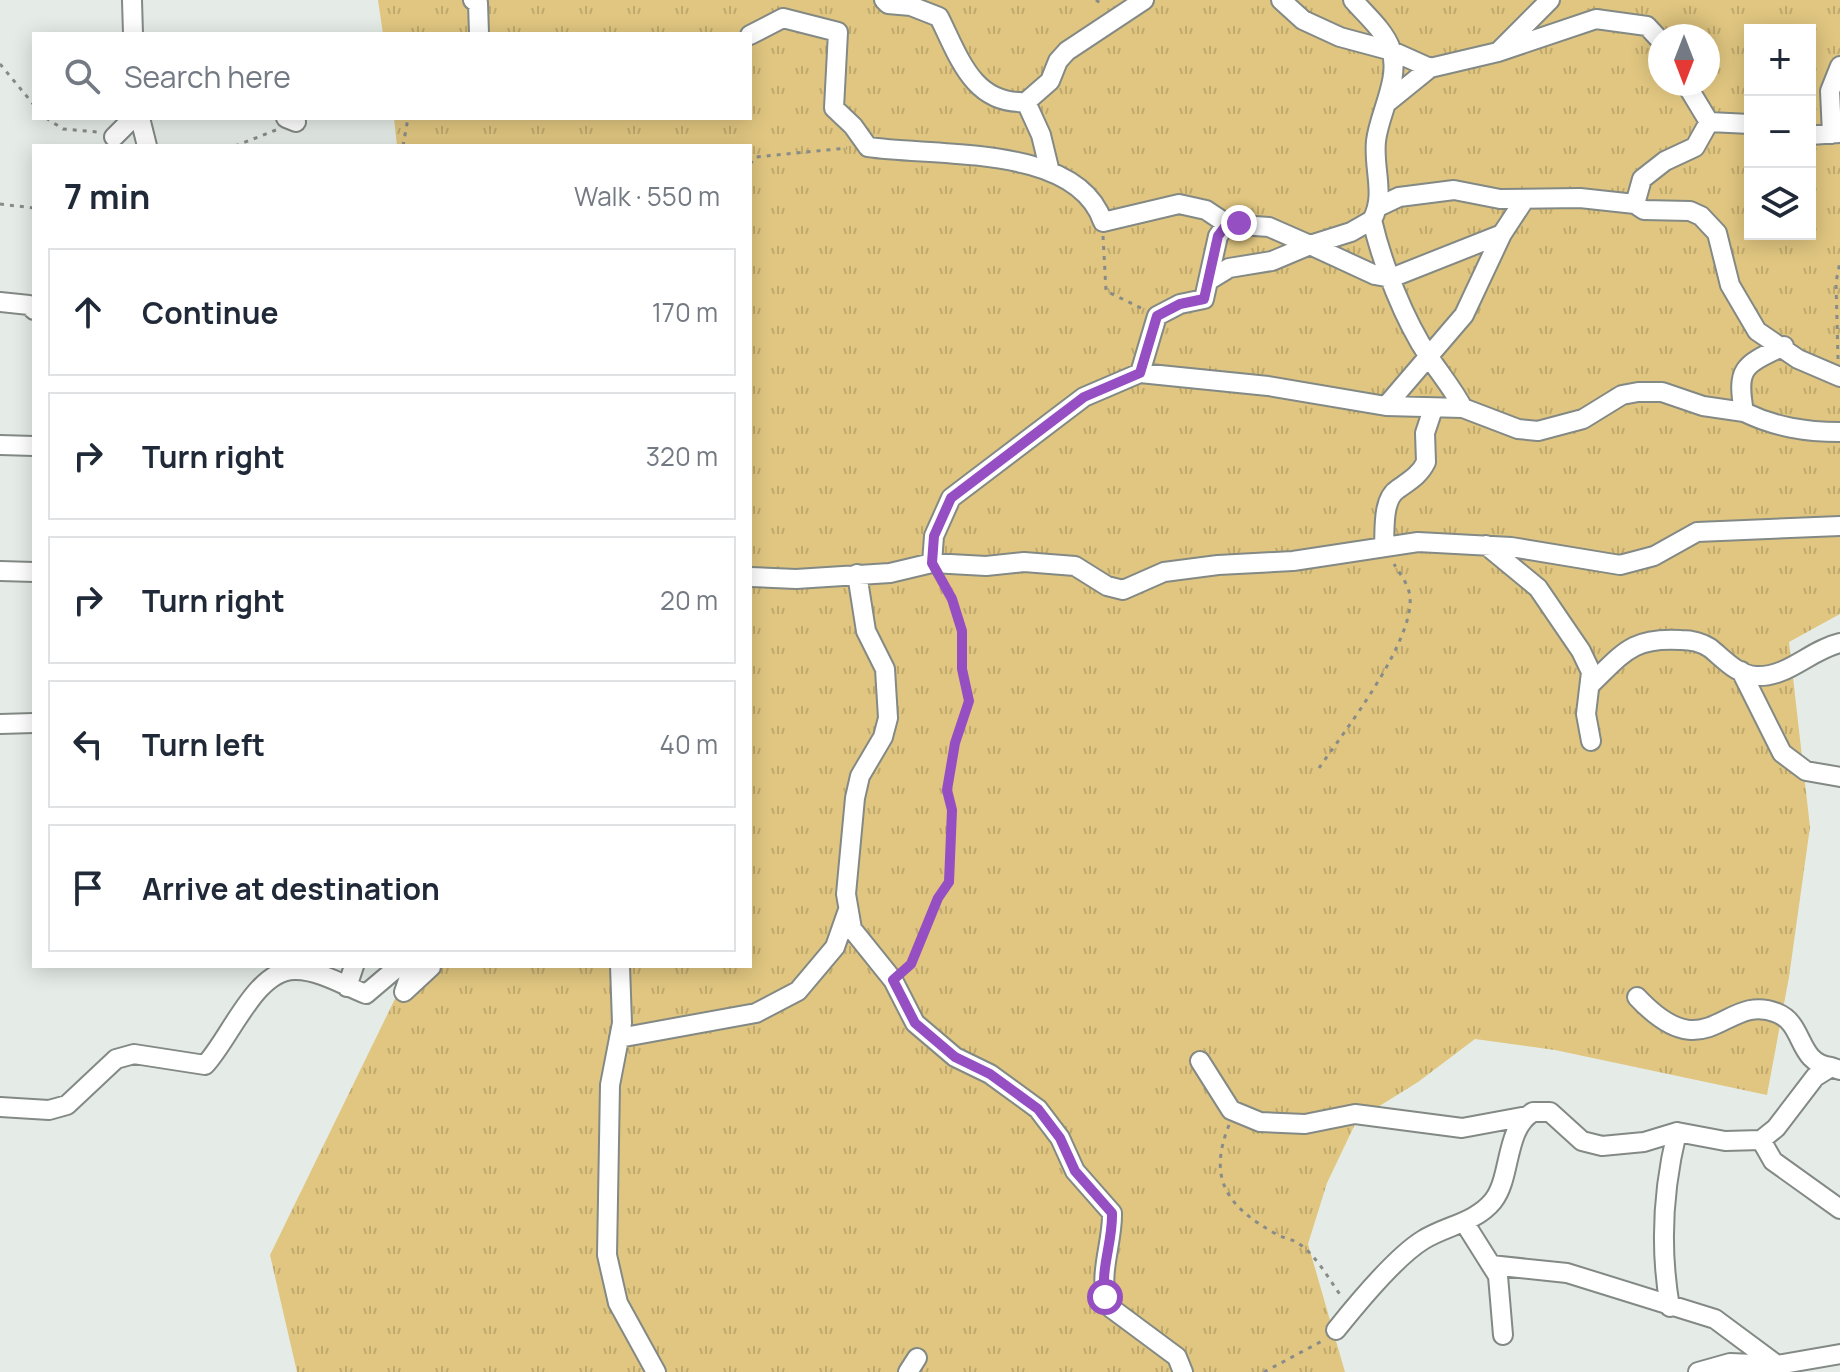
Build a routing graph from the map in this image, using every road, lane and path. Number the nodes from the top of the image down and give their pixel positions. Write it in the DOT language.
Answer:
graph roads {
  1 [pos="132,0"];
  2 [pos="473,0"];
  3 [pos="884,0"];
  4 [pos="1144,0"];
  5 [pos="1281,0"];
  6 [pos="1353,0"];
  7 [pos="1550,0"];
  8 [pos="1648,27"];
  9 [pos="133,32"];
  10 [pos="479,32"];
  11 [pos="752,34"];
  12 [pos="1392,51"];
  13 [pos="1498,52"];
  14 [pos="0,64"];
  15 [pos="1840,66"];
  16 [pos="1430,68"];
  17 [pos="1693,96"];
  18 [pos="1026,102"];
  19 [pos="1388,102"];
  20 [pos="32,103"];
  21 [pos="49,120"];
  22 [pos="131,120"];
  23 [pos="140,120"];
  24 [pos="291,120"];
  25 [pos="408,120"];
  26 [pos="1709,122"];
  27 [pos="1744,124"];
  28 [pos="1836,133"];
  29 [pos="1816,135"];
  30 [pos="114,137"];
  31 [pos="146,144"];
  32 [pos="239,144"];
  33 [pos="403,144"];
  34 [pos="868,147"];
  35 [pos="752,162"];
  36 [pos="1049,168"];
  37 [pos="1525,199"];
  38 [pos="0,204"];
  39 [pos="1635,204"];
  40 [pos="32,208"];
  41 [pos="1376,213"];
  42 [pos="1103,222"];
  43 [pos="1227,224"];
  44 [pos="1502,234"];
  45 [pos="1310,245"];
  46 [pos="1840,262"];
  47 [pos="1391,278"];
  48 [pos="1211,279"];
  49 [pos="0,302"];
  50 [pos="32,308"];
  51 [pos="1157,316"];
  52 [pos="1784,346"];
  53 [pos="1429,357"];
  54 [pos="1840,366"];
  55 [pos="1140,373"];
  56 [pos="1840,377"];
  57 [pos="1386,406"];
  58 [pos="1463,408"];
  59 [pos="1433,409"];
  60 [pos="1744,412"];
  61 [pos="1840,432"];
  62 [pos="0,445"];
  63 [pos="32,446"];
  64 [pos="1840,526"];
  65 [pos="1486,545"];
  66 [pos="1384,546"];
  67 [pos="932,563"];
  68 [pos="0,571"];
  69 [pos="32,572"];
  70 [pos="857,574"];
  71 [pos="752,577"];
  72 [pos="1840,643"];
  73 [pos="1741,671"];
  74 [pos="1592,683"];
  75 [pos="32,723"];
  76 [pos="0,724"];
  77 [pos="1591,741"];
  78 [pos="1319,768"];
  79 [pos="1840,777"];
  80 [pos="848,907"];
  81 [pos="353,968"];
  82 [pos="397,968"];
  83 [pos="620,968"];
  84 [pos="893,980"];
  85 [pos="347,987"];
  86 [pos="1637,997"];
  87 [pos="619,1038"];
  88 [pos="1200,1061"];
  89 [pos="1836,1069"];
  90 [pos="0,1107"];
  91 [pos="1231,1110"];
  92 [pos="1527,1116"];
  93 [pos="1677,1132"];
  94 [pos="1761,1140"];
  95 [pos="1840,1209"];
  96 [pos="1464,1222"];
  97 [pos="1491,1265"];
  98 [pos="1670,1307"];
  99 [pos="1352,1310"];
  100 [pos="1336,1330"];
  101 [pos="1503,1335"];
  102 [pos="1840,1354"];
  103 [pos="1777,1365"];
  104 [pos="656,1372"];
  105 [pos="1183,1372"];
  106 [pos="1264,1372"];
  107 [pos="1698,1372"];
  1 -- 9 [label="street"];
  2 -- 10 [label="street"];
  3 -- 18 [label="street"];
  4 -- 18 [label="street"];
  5 -- 12 [label="street"];
  6 -- 12 [label="street"];
  7 -- 13 [label="street"];
  8 -- 13 [label="street"];
  11 -- 34 [label="street"];
  12 -- 16 [label="street"];
  12 -- 19 [label="street"];
  13 -- 16 [label="street"];
  14 -- 20 [label="path"];
  15 -- 28 [label="street"];
  16 -- 19 [label="street"];
  17 -- 26 [label="street"];
  18 -- 36 [label="street"];
  19 -- 41 [label="street"];
  21 -- 30 [label="path"];
  22 -- 30 [label="street"];
  23 -- 31 [label="street"];
  24 -- 32 [label="path"];
  25 -- 33 [label="path"];
  26 -- 27 [label="street"];
  26 -- 39 [label="street"];
  28 -- 29 [label="street"];
  34 -- 35 [label="path"];
  34 -- 36 [label="street"];
  36 -- 42 [label="street"];
  37 -- 39 [label="street"];
  37 -- 41 [label="street"];
  37 -- 44 [label="street"];
  38 -- 40 [label="path"];
  39 -- 52 [label="street"];
  41 -- 45 [label="street"];
  41 -- 47 [label="street"];
  42 -- 43 [label="street"];
  42 -- 51 [label="path"];
  43 -- 45 [label="street"];
  43 -- 48 [label="street"];
  44 -- 47 [label="street"];
  44 -- 53 [label="street"];
  45 -- 47 [label="street"];
  45 -- 48 [label="street"];
  46 -- 54 [label="path"];
  47 -- 53 [label="street"];
  48 -- 51 [label="street"];
  49 -- 50 [label="street"];
  51 -- 55 [label="street"];
  52 -- 56 [label="street"];
  52 -- 60 [label="street"];
  53 -- 57 [label="street"];
  53 -- 58 [label="street"];
  55 -- 57 [label="street"];
  55 -- 67 [label="street"];
  57 -- 59 [label="street"];
  58 -- 59 [label="street"];
  58 -- 60 [label="street"];
  59 -- 66 [label="street"];
  60 -- 61 [label="street"];
  62 -- 63 [label="street"];
  64 -- 65 [label="street"];
  65 -- 66 [label="street"];
  65 -- 74 [label="street"];
  66 -- 67 [label="street"];
  66 -- 78 [label="path"];
  67 -- 70 [label="street"];
  67 -- 84 [label="path"];
  68 -- 69 [label="street"];
  70 -- 71 [label="street"];
  70 -- 80 [label="street"];
  72 -- 73 [label="street"];
  73 -- 74 [label="street"];
  73 -- 79 [label="street"];
  74 -- 77 [label="street"];
  75 -- 76 [label="street"];
  80 -- 84 [label="street"];
  80 -- 87 [label="street"];
  81 -- 85 [label="street"];
  82 -- 85 [label="street"];
  83 -- 87 [label="street"];
  84 -- 105 [label="street"];
  85 -- 90 [label="street"];
  86 -- 89 [label="street"];
  87 -- 104 [label="street"];
  88 -- 91 [label="street"];
  89 -- 94 [label="street"];
  91 -- 92 [label="street"];
  91 -- 99 [label="path"];
  92 -- 93 [label="street"];
  92 -- 96 [label="street"];
  93 -- 94 [label="street"];
  93 -- 98 [label="street"];
  94 -- 95 [label="street"];
  96 -- 97 [label="street"];
  96 -- 99 [label="street"];
  97 -- 98 [label="street"];
  97 -- 101 [label="street"];
  98 -- 103 [label="street"];
  99 -- 100 [label="street"];
  100 -- 106 [label="path"];
  102 -- 103 [label="street"];
  103 -- 107 [label="street"];
}
